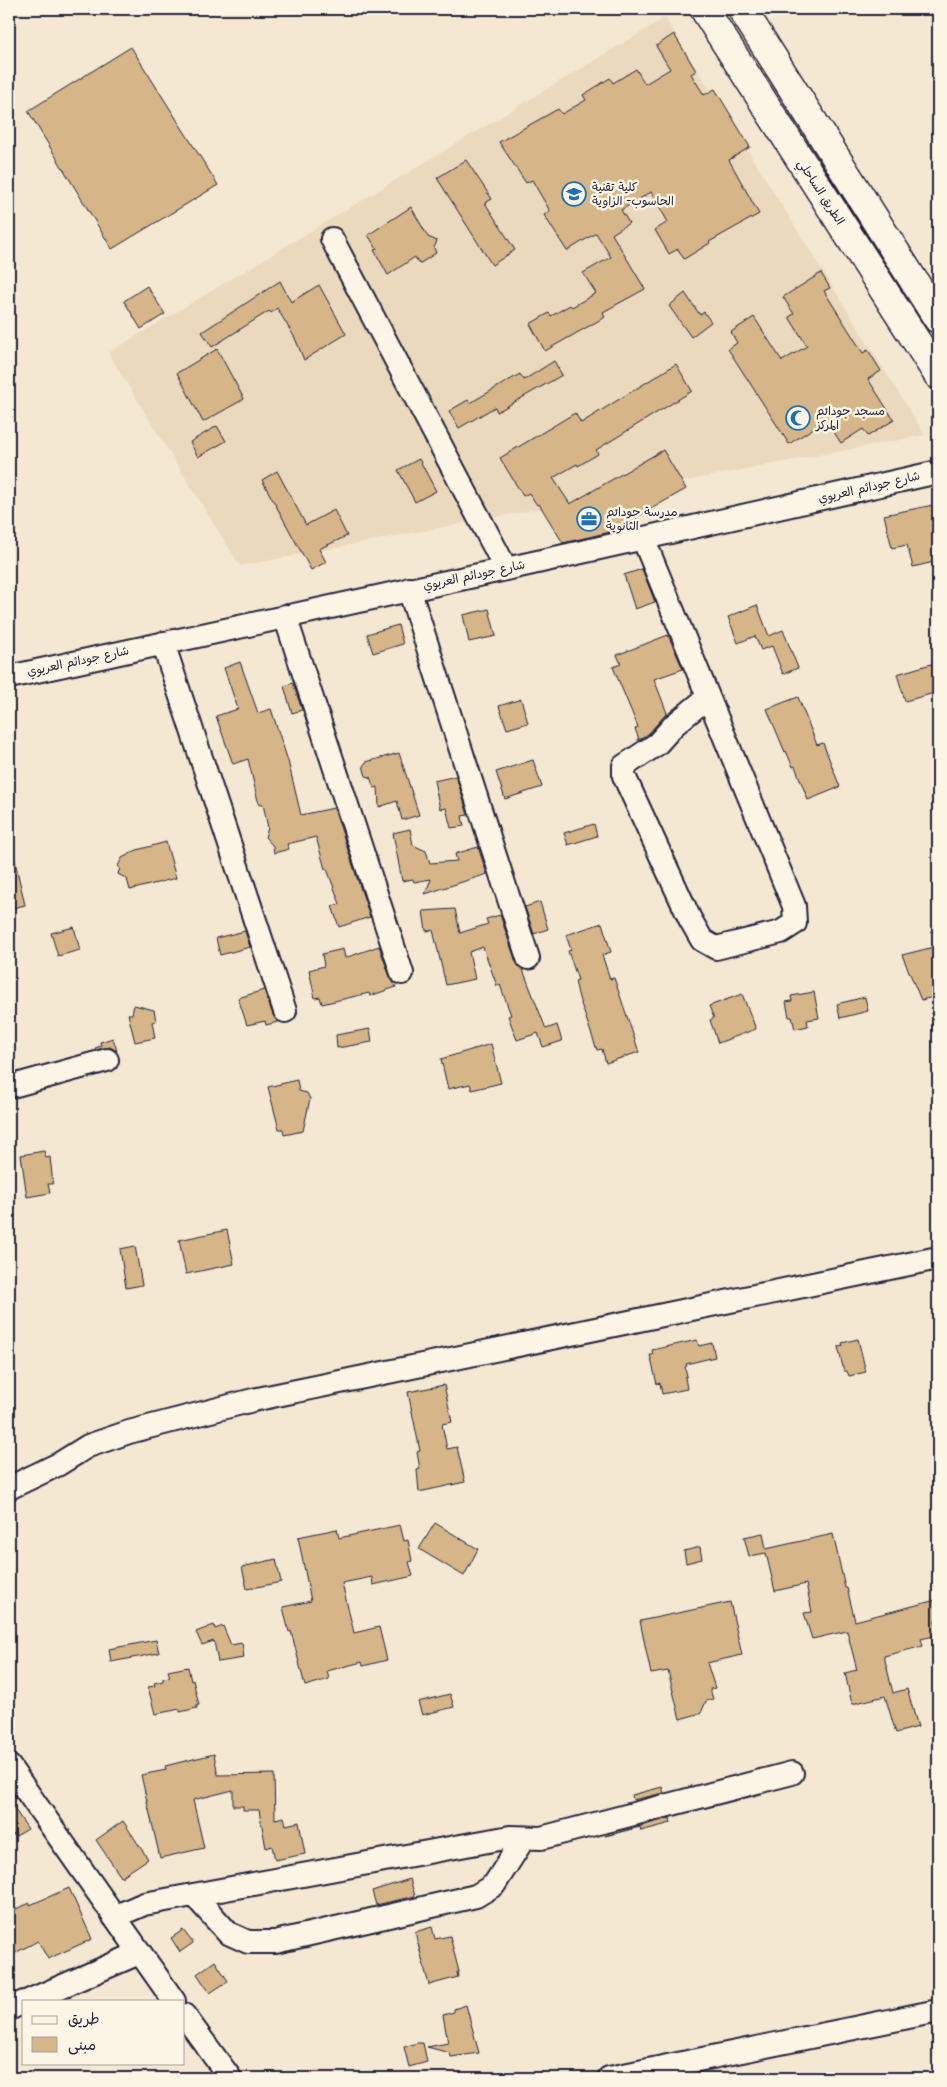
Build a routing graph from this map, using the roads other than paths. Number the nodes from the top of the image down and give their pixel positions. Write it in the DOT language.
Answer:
graph roads {
  1 [pos="704,9"];
  2 [pos="742,9"];
  3 [pos="332,239"];
  4 [pos="938,318"];
  5 [pos="938,375"];
  6 [pos="938,472"];
  7 [pos="643,538"];
  8 [pos="506,569"];
  9 [pos="409,589"];
  10 [pos="285,616"];
  11 [pos="163,643"];
  12 [pos="9,677"];
  13 [pos="708,696"];
  14 [pos="528,958"];
  15 [pos="402,974"];
  16 [pos="285,1011"];
  17 [pos="107,1060"];
  18 [pos="9,1087"];
  19 [pos="938,1258"];
  20 [pos="9,1488"];
  21 [pos="9,1766"];
  22 [pos="792,1773"];
  23 [pos="524,1838"];
  24 [pos="194,1895"];
  25 [pos="114,1917"];
  26 [pos="139,1953"];
  27 [pos="30,2000"];
  28 [pos="173,2000"];
  29 [pos="22,2003"];
  30 [pos="9,2009"];
  31 [pos="938,2011"];
  32 [pos="185,2016"];
  33 [pos="230,2078"];
  34 [pos="609,2078"];
  1 -- 5 [label="highway, الطريق الساحلي"];
  2 -- 4 [label="highway"];
  3 -- 8 [label="street"];
  6 -- 7 [label="street, شارع جودائم العريوي"];
  7 -- 8 [label="street, شارع جودائم العريوي"];
  7 -- 13 [label="street"];
  8 -- 9 [label="street, شارع جودائم العريوي"];
  9 -- 10 [label="street, شارع جودائم العريوي"];
  9 -- 14 [label="street"];
  10 -- 11 [label="street, شارع جودائم العريوي"];
  10 -- 15 [label="street"];
  11 -- 12 [label="street, شارع جودائم العريوي"];
  11 -- 16 [label="street"];
  13 -- 13 [label="street"];
  17 -- 18 [label="street"];
  19 -- 20 [label="street"];
  21 -- 25 [label="street"];
  22 -- 23 [label="street"];
  23 -- 24 [label="street"];
  23 -- 24 [label="street"];
  24 -- 25 [label="street"];
  25 -- 26 [label="street"];
  26 -- 27 [label="street"];
  26 -- 28 [label="street"];
  29 -- 30 [label="street"];
  31 -- 34 [label="street"];
  32 -- 33 [label="street"];
}
